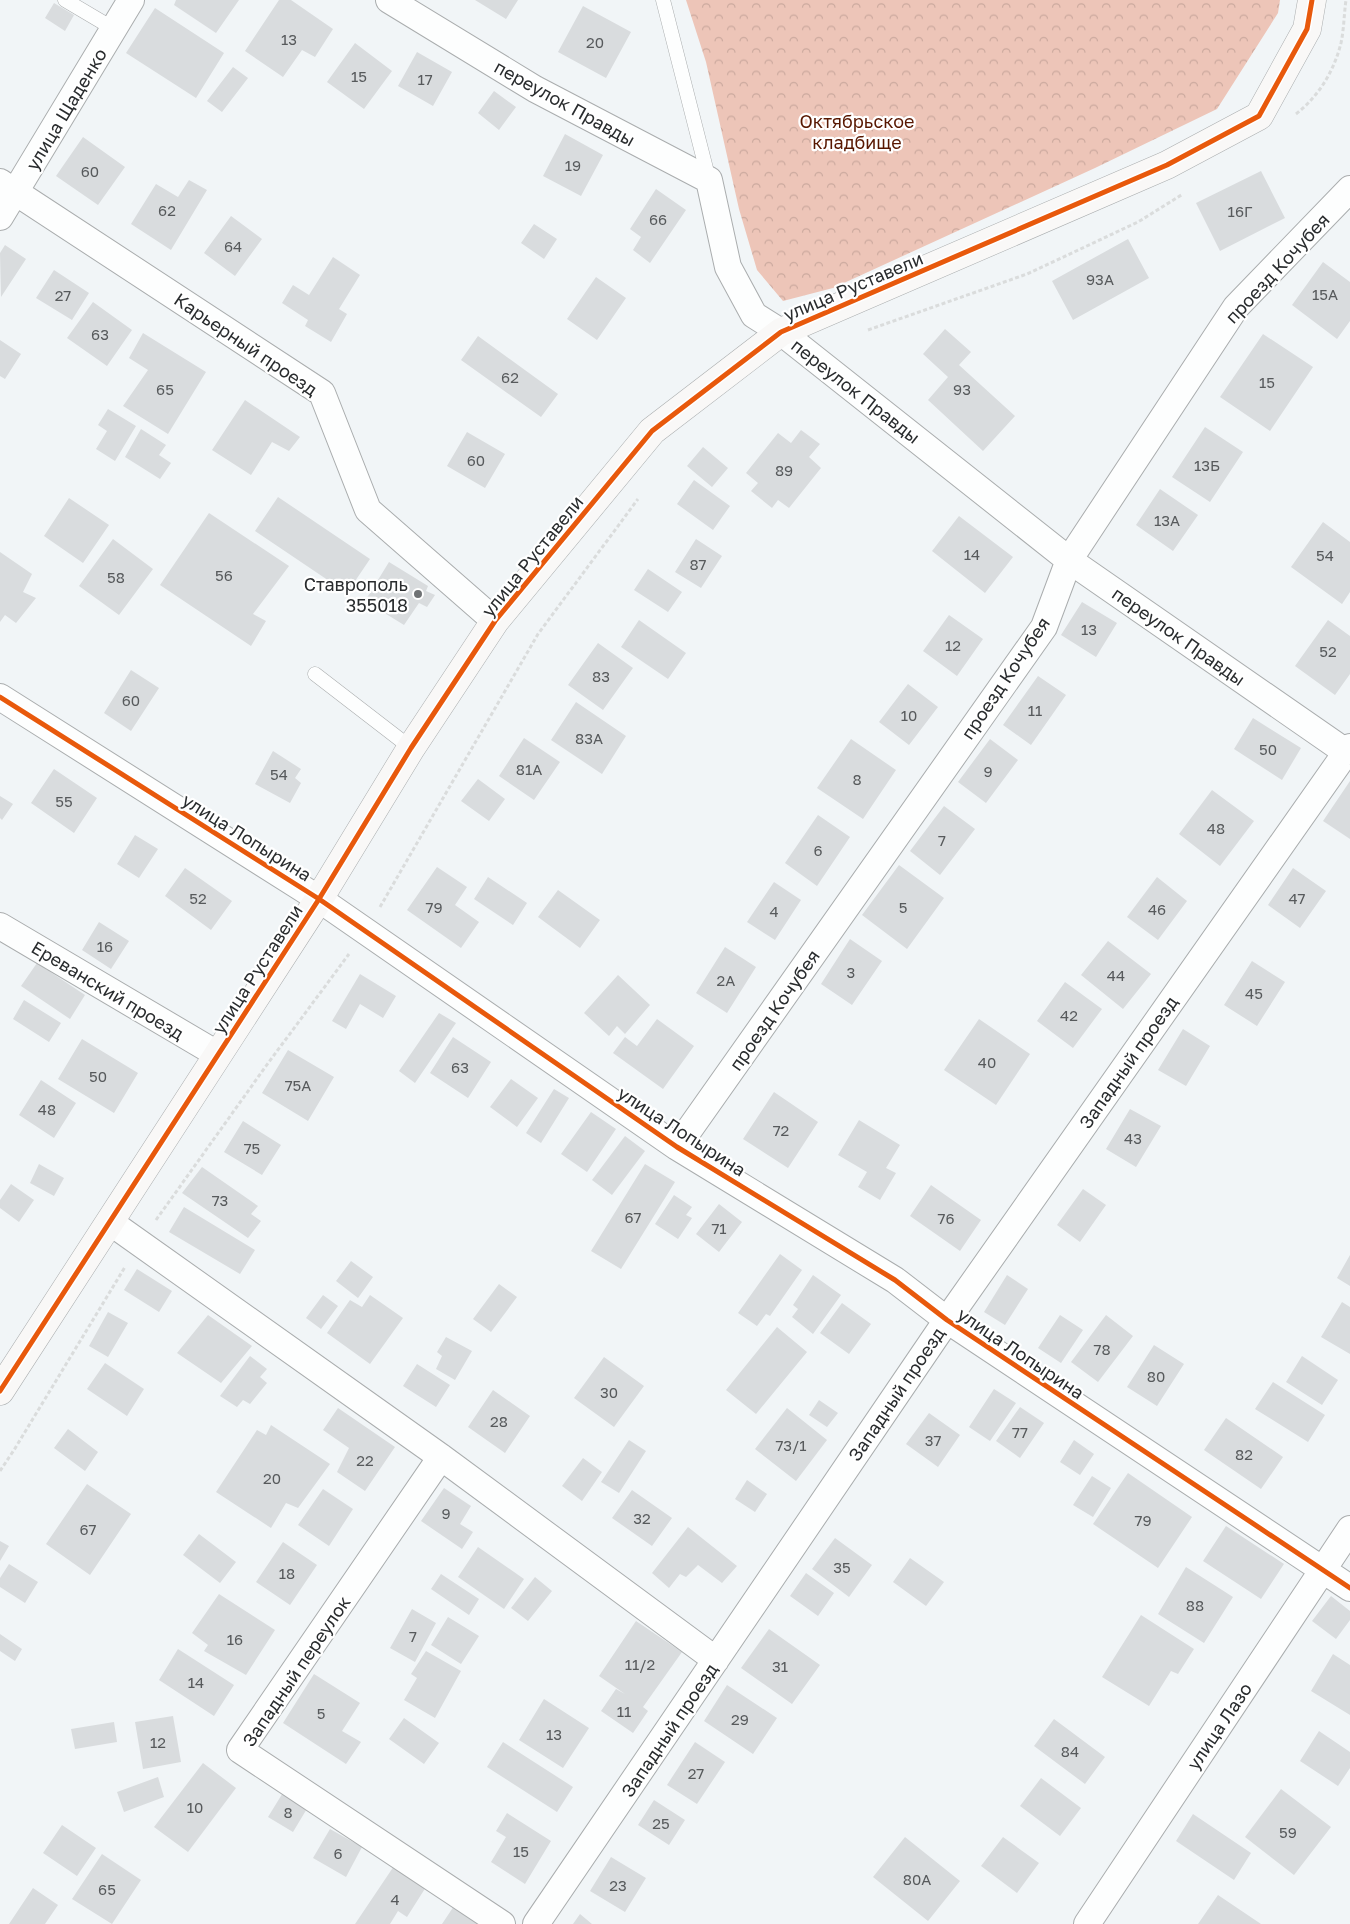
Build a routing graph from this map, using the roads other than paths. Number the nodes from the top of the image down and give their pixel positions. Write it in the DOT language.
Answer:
graph roads {
  1 [pos="65,0"];
  2 [pos="131,0"];
  3 [pos="389,0"];
  4 [pos="663,0"];
  5 [pos="1312,0"];
  6 [pos="114,29"];
  7 [pos="709,180"];
  8 [pos="8,187"];
  9 [pos="1350,190"];
  10 [pos="0,217"];
  11 [pos="781,332"];
  12 [pos="1069,560"];
  13 [pos="495,621"];
  14 [pos="316,674"];
  15 [pos="0,697"];
  16 [pos="412,748"];
  17 [pos="1348,750"];
  18 [pos="319,899"];
  19 [pos="0,926"];
  20 [pos="217,1054"];
  21 [pos="677,1147"];
  22 [pos="110,1222"];
  23 [pos="947,1320"];
  24 [pos="0,1391"];
  25 [pos="441,1457"];
  26 [pos="1350,1528"];
  27 [pos="1322,1570"];
  28 [pos="1350,1588"];
  29 [pos="716,1660"];
  30 [pos="502,1924"];
  31 [pos="536,1924"];
  32 [pos="1087,1924"];
  1 -- 6 [label="lane"];
  2 -- 6 [label="street, улица Щаденко"];
  3 -- 7 [label="street, переулок Правды"];
  4 -- 7 [label="lane"];
  5 -- 11 [label="street, улица Руставели"];
  6 -- 8 [label="street, улица Щаденко"];
  7 -- 11 [label="street, переулок Правды"];
  8 -- 10 [label="street, улица Щаденко"];
  8 -- 13 [label="street, Карьерный проезд"];
  9 -- 12 [label="street, проезд Кочубея"];
  11 -- 12 [label="street, переулок Правды"];
  11 -- 13 [label="street, улица Руставели"];
  12 -- 17 [label="street, переулок Правды"];
  12 -- 21 [label="street, проезд Кочубея"];
  13 -- 16 [label="street, улица Руставели"];
  14 -- 16 [label="lane"];
  15 -- 18 [label="street, улица Лопырина"];
  16 -- 18 [label="street, улица Руставели"];
  17 -- 23 [label="street, Западный проезд"];
  18 -- 20 [label="street, улица Руставели"];
  18 -- 21 [label="street, улица Лопырина"];
  19 -- 20 [label="street, Ереванский проезд"];
  20 -- 22 [label="street, улица Руставели"];
  21 -- 23 [label="street, улица Лопырина"];
  22 -- 24 [label="street, улица Руставели"];
  22 -- 25 [label="street"];
  23 -- 27 [label="street, улица Лопырина"];
  23 -- 29 [label="street, Западный проезд"];
  25 -- 29 [label="street"];
  25 -- 30 [label="street, Западный переулок"];
  26 -- 27 [label="street, улица Лазо"];
  27 -- 28 [label="street, улица Лопырина"];
  27 -- 32 [label="street, улица Лазо"];
  29 -- 31 [label="street, Западный проезд"];
}
